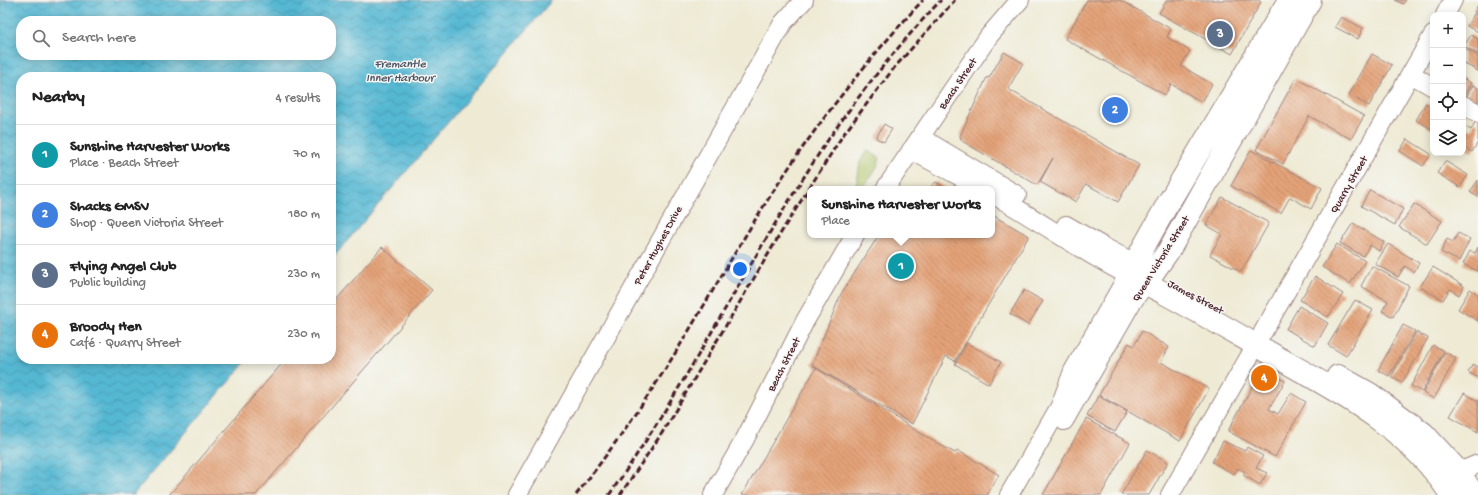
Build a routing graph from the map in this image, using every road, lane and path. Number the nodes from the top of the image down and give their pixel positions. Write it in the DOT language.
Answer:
graph roads {
  1 [pos="804,0"];
  2 [pos="1020,0"];
  3 [pos="1289,0"];
  4 [pos="1310,0"];
  5 [pos="1453,0"];
  6 [pos="1447,12"];
  7 [pos="1430,40"];
  8 [pos="1411,74"];
  9 [pos="1430,85"];
  10 [pos="1466,107"];
  11 [pos="1478,113"];
  12 [pos="915,143"];
  13 [pos="887,186"];
  14 [pos="979,186"];
  15 [pos="994,186"];
  16 [pos="995,187"];
  17 [pos="995,196"];
  18 [pos="853,238"];
  19 [pos="1140,274"];
  20 [pos="1259,338"];
  21 [pos="1465,485"];
  22 [pos="516,495"];
  23 [pos="713,495"];
  24 [pos="1010,495"];
  25 [pos="1021,495"];
  26 [pos="1170,495"];
  1 -- 22 [label="street, Peter Hughes Drive"];
  2 -- 12 [label="street, Beach Street"];
  3 -- 19 [label="main road, Queen Victoria Street"];
  4 -- 19 [label="main road, Queen Victoria Street"];
  5 -- 6 [label="street"];
  7 -- 8 [label="street, Quarry Street"];
  8 -- 9 [label="street"];
  8 -- 20 [label="street, Quarry Street"];
  10 -- 11 [label="street"];
  12 -- 13 [label="street, Beach Street"];
  12 -- 14 [label="street"];
  12 -- 15 [label="street, James Street"];
  16 -- 19 [label="street, James Street"];
  17 -- 19 [label="street, James Street"];
  18 -- 23 [label="street, Beach Street"];
  19 -- 20 [label="main road, James Street"];
  19 -- 24 [label="street, Queen Victoria Street"];
  19 -- 25 [label="street, Queen Victoria Street"];
  20 -- 21 [label="main road, James Street"];
  20 -- 26 [label="street, Quarry Street"];
}
